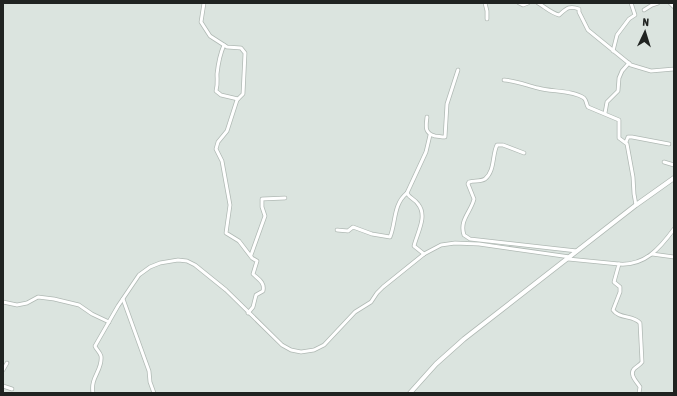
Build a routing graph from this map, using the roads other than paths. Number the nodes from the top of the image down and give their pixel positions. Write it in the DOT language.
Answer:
graph roads {
  1 [pos="202,3"];
  2 [pos="485,3"];
  3 [pos="518,3"];
  4 [pos="528,3"];
  5 [pos="538,3"];
  6 [pos="631,3"];
  7 [pos="658,3"];
  8 [pos="644,10"];
  9 [pos="487,19"];
  10 [pos="224,45"];
  11 [pos="613,51"];
  12 [pos="629,63"];
  13 [pos="674,69"];
  14 [pos="458,70"];
  15 [pos="504,80"];
  16 [pos="238,99"];
  17 [pos="605,113"];
  18 [pos="427,117"];
  19 [pos="430,135"];
  20 [pos="626,142"];
  21 [pos="669,144"];
  22 [pos="524,153"];
  23 [pos="664,162"];
  24 [pos="674,165"];
  25 [pos="674,178"];
  26 [pos="406,193"];
  27 [pos="285,198"];
  28 [pos="636,205"];
  29 [pos="674,229"];
  30 [pos="337,230"];
  31 [pos="424,254"];
  32 [pos="652,254"];
  33 [pos="251,255"];
  34 [pos="572,255"];
  35 [pos="674,257"];
  36 [pos="619,264"];
  37 [pos="123,299"];
  38 [pos="3,302"];
  39 [pos="250,311"];
  40 [pos="108,321"];
  41 [pos="7,363"];
  42 [pos="3,370"];
  43 [pos="3,386"];
  44 [pos="12,389"];
  45 [pos="93,393"];
  46 [pos="154,393"];
  47 [pos="410,393"];
  48 [pos="640,393"];
  1 -- 10 [label="street"];
  2 -- 9 [label="street"];
  3 -- 4 [label="street"];
  5 -- 11 [label="street"];
  6 -- 11 [label="street"];
  7 -- 8 [label="street"];
  10 -- 16 [label="street"];
  10 -- 16 [label="street"];
  11 -- 12 [label="street"];
  12 -- 13 [label="street"];
  12 -- 17 [label="street"];
  14 -- 19 [label="street"];
  15 -- 17 [label="street"];
  16 -- 33 [label="street"];
  17 -- 20 [label="street"];
  18 -- 19 [label="street"];
  19 -- 26 [label="street"];
  20 -- 21 [label="street"];
  20 -- 28 [label="street"];
  22 -- 34 [label="street"];
  23 -- 24 [label="street"];
  25 -- 28 [label="street"];
  26 -- 30 [label="street"];
  26 -- 31 [label="street"];
  27 -- 33 [label="street"];
  28 -- 34 [label="street"];
  29 -- 32 [label="street"];
  31 -- 34 [label="street"];
  31 -- 39 [label="street"];
  32 -- 35 [label="street"];
  32 -- 36 [label="street"];
  33 -- 39 [label="street"];
  34 -- 36 [label="street"];
  34 -- 47 [label="street"];
  36 -- 48 [label="street"];
  37 -- 39 [label="street"];
  37 -- 40 [label="street"];
  37 -- 46 [label="street"];
  38 -- 40 [label="street"];
  40 -- 45 [label="street"];
  41 -- 42 [label="street"];
  43 -- 44 [label="street"];
}
